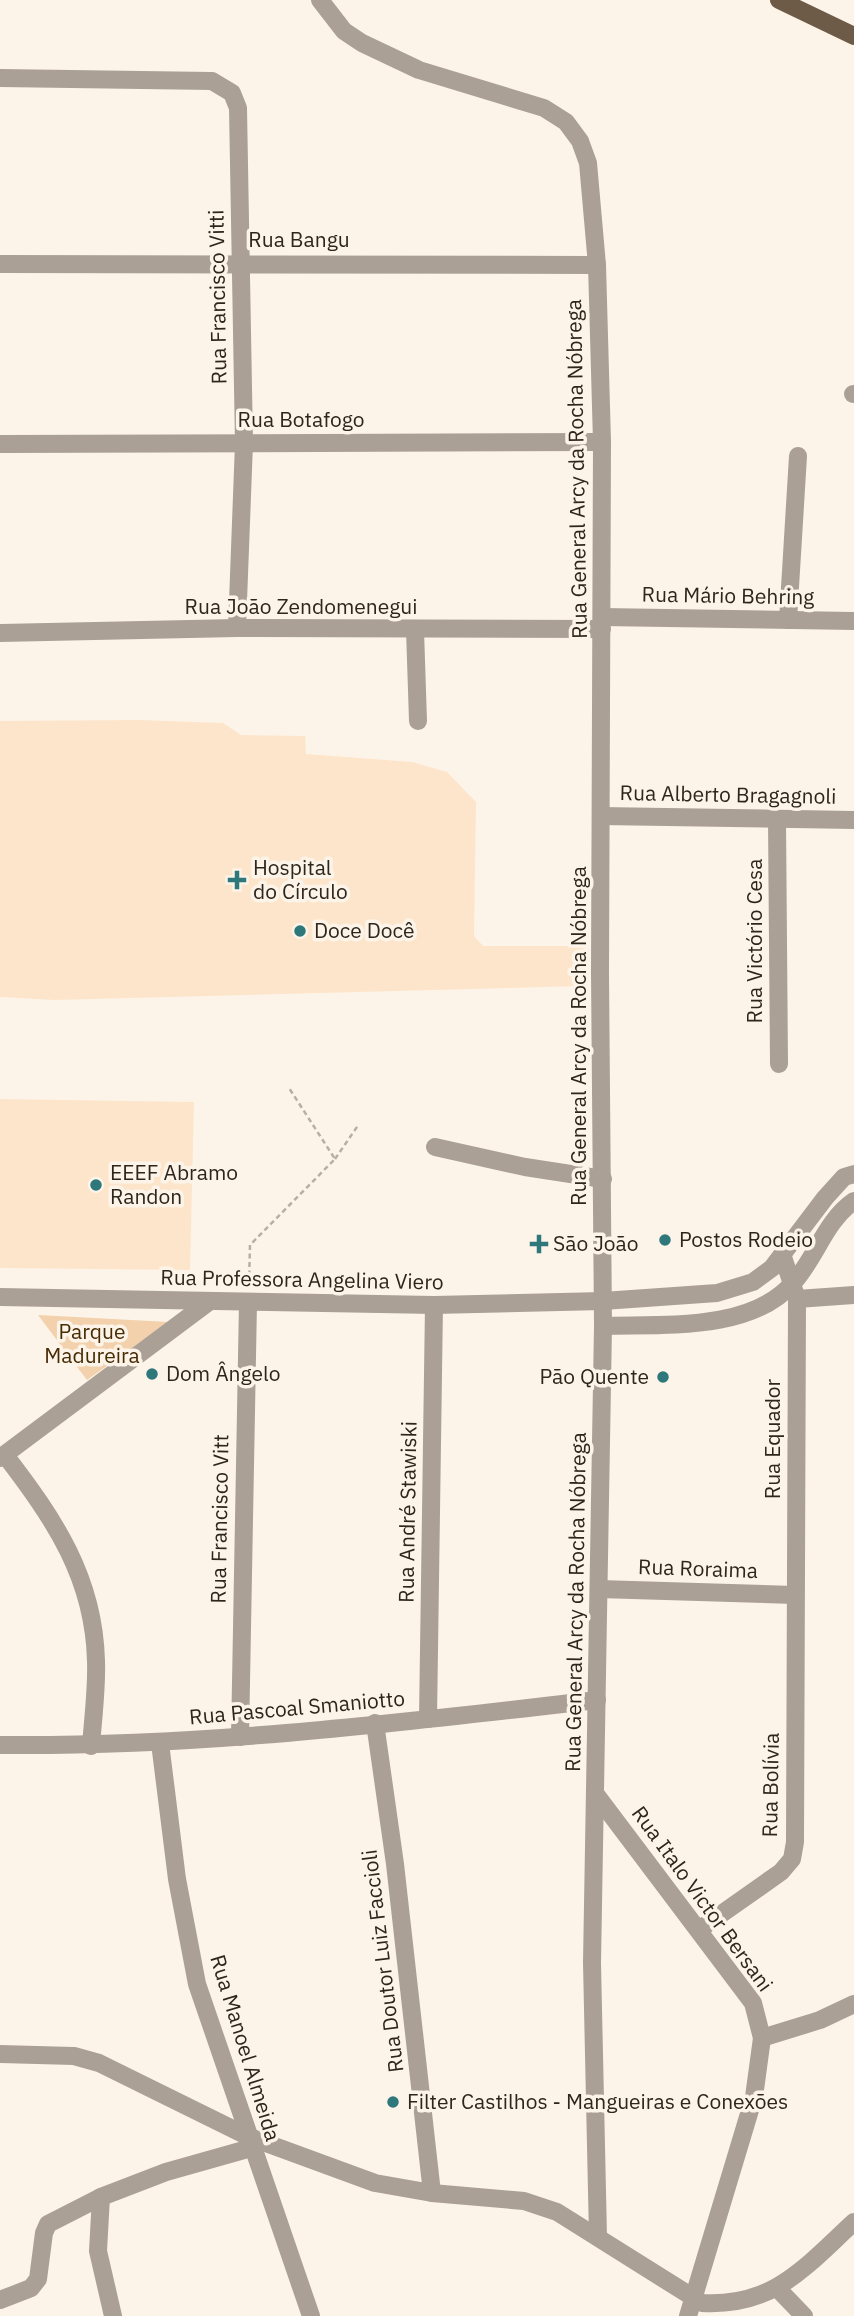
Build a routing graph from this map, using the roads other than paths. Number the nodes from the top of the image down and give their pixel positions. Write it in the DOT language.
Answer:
graph roads {
  1 [pos="320,0"];
  2 [pos="779,0"];
  3 [pos="854,36"];
  4 [pos="0,78"];
  5 [pos="240,262"];
  6 [pos="0,264"];
  7 [pos="597,265"];
  8 [pos="602,442"];
  9 [pos="244,443"];
  10 [pos="0,444"];
  11 [pos="797,456"];
  12 [pos="788,620"];
  13 [pos="854,621"];
  14 [pos="602,623"];
  15 [pos="237,628"];
  16 [pos="415,630"];
  17 [pos="0,633"];
  18 [pos="418,721"];
  19 [pos="601,816"];
  20 [pos="777,819"];
  21 [pos="854,820"];
  22 [pos="779,1063"];
  23 [pos="435,1147"];
  24 [pos="854,1174"];
  25 [pos="603,1179"];
  26 [pos="825,1198"];
  27 [pos="847,1206"];
  28 [pos="783,1257"];
  29 [pos="795,1291"];
  30 [pos="717,1293"];
  31 [pos="854,1295"];
  32 [pos="0,1297"];
  33 [pos="210,1301"];
  34 [pos="603,1301"];
  35 [pos="248,1302"];
  36 [pos="434,1306"];
  37 [pos="722,1319"];
  38 [pos="603,1326"];
  39 [pos="2,1456"];
  40 [pos="599,1588"];
  41 [pos="795,1595"];
  42 [pos="597,1700"];
  43 [pos="428,1719"];
  44 [pos="375,1724"];
  45 [pos="240,1737"];
  46 [pos="160,1743"];
  47 [pos="0,1745"];
  48 [pos="91,1746"];
  49 [pos="597,1796"];
  50 [pos="700,1929"];
  51 [pos="854,2004"];
  52 [pos="762,2038"];
  53 [pos="0,2054"];
  54 [pos="249,2142"];
  55 [pos="432,2193"];
  56 [pos="101,2197"];
  57 [pos="854,2222"];
  58 [pos="598,2237"];
  59 [pos="777,2288"];
  60 [pos="7,2297"];
  61 [pos="691,2298"];
  62 [pos="113,2316"];
  63 [pos="311,2316"];
  64 [pos="688,2316"];
  65 [pos="804,2316"];
  1 -- 7 [label="street, Rua General Arcy da Rocha Nóbrega"];
  2 -- 3 [label="main road"];
  4 -- 5 [label="street, Rua Francisco Vitti"];
  5 -- 6 [label="street, Rua Bangu"];
  5 -- 7 [label="street, Rua Bangu"];
  5 -- 9 [label="street, Rua Francisco Vitti"];
  7 -- 8 [label="street, Rua General Arcy da Rocha Nóbrega"];
  8 -- 9 [label="street, Rua Botafogo"];
  8 -- 14 [label="street, Rua General Arcy da Rocha Nóbrega"];
  9 -- 10 [label="street, Rua Botafogo"];
  9 -- 15 [label="street, Rua Francisco Vitti"];
  11 -- 12 [label="street"];
  12 -- 13 [label="street, Rua Mário Behring"];
  12 -- 14 [label="street, Rua Mário Behring"];
  14 -- 16 [label="street, Rua João Zendomenegui"];
  14 -- 19 [label="street, Rua General Arcy da Rocha Nóbrega"];
  15 -- 16 [label="street, Rua João Zendomenegui"];
  15 -- 17 [label="street, Rua João Zendomenegui"];
  16 -- 18 [label="street"];
  19 -- 20 [label="street, Rua Alberto Bragagnoli"];
  19 -- 25 [label="street, Rua General Arcy da Rocha Nóbrega"];
  20 -- 21 [label="street, Rua Alberto Bragagnoli"];
  20 -- 22 [label="street, Rua Victório Cesa"];
  23 -- 25 [label="street"];
  24 -- 26 [label="street, Rua Professora Angelina Viero"];
  25 -- 34 [label="street, Rua General Arcy da Rocha Nóbrega"];
  26 -- 27 [label="street"];
  26 -- 28 [label="street, Rua Professora Angelina Viero"];
  27 -- 29 [label="street"];
  28 -- 29 [label="street"];
  28 -- 30 [label="street, Rua Professora Angelina Viero"];
  29 -- 31 [label="street"];
  29 -- 37 [label="street"];
  29 -- 41 [label="street, Rua Equador"];
  30 -- 34 [label="street, Rua Professora Angelina Viero"];
  30 -- 37 [label="street"];
  32 -- 33 [label="street, Rua Professora Angelina Viero"];
  33 -- 35 [label="street, Rua Professora Angelina Viero"];
  33 -- 39 [label="street"];
  34 -- 36 [label="street, Rua Professora Angelina Viero"];
  34 -- 38 [label="street, Rua General Arcy da Rocha Nóbrega"];
  35 -- 36 [label="street, Rua Professora Angelina Viero"];
  35 -- 45 [label="street, Rua Francisco Vitt"];
  36 -- 43 [label="street, Rua André Stawiski"];
  37 -- 38 [label="street"];
  38 -- 40 [label="street, Rua General Arcy da Rocha Nóbrega"];
  39 -- 48 [label="street"];
  40 -- 41 [label="street, Rua Roraima"];
  40 -- 42 [label="street, Rua General Arcy da Rocha Nóbrega"];
  41 -- 50 [label="street, Rua Bolívia"];
  42 -- 43 [label="street, Rua Pascoal Smaniotto"];
  42 -- 49 [label="street, Rua General Arcy da Rocha Nóbrega"];
  43 -- 44 [label="street, Rua Pascoal Smaniotto"];
  44 -- 45 [label="street, Rua Pascoal Smaniotto"];
  44 -- 55 [label="street, Rua Doutor Luiz Faccioli"];
  45 -- 46 [label="street, Rua Pascoal Smaniotto"];
  46 -- 48 [label="street, Rua Pascoal Smaniotto"];
  46 -- 54 [label="street, Rua Manoel Almeida"];
  47 -- 48 [label="street, Rua Pascoal Smaniotto"];
  49 -- 50 [label="street, Rua Italo Victor Bersani"];
  49 -- 58 [label="street, Rua General Arcy da Rocha Nóbrega"];
  50 -- 52 [label="street, Rua Italo Victor Bersani"];
  51 -- 52 [label="street"];
  52 -- 61 [label="street, Rua Italo Victor Bersani"];
  53 -- 54 [label="street"];
  54 -- 55 [label="street"];
  54 -- 56 [label="street"];
  54 -- 63 [label="street, Rua Manoel Almeida"];
  55 -- 58 [label="street"];
  56 -- 60 [label="street"];
  56 -- 62 [label="street"];
  57 -- 59 [label="street"];
  58 -- 61 [label="street"];
  59 -- 61 [label="street"];
  59 -- 65 [label="street"];
  61 -- 64 [label="street, Rua Italo Victor Bersani"];
}
